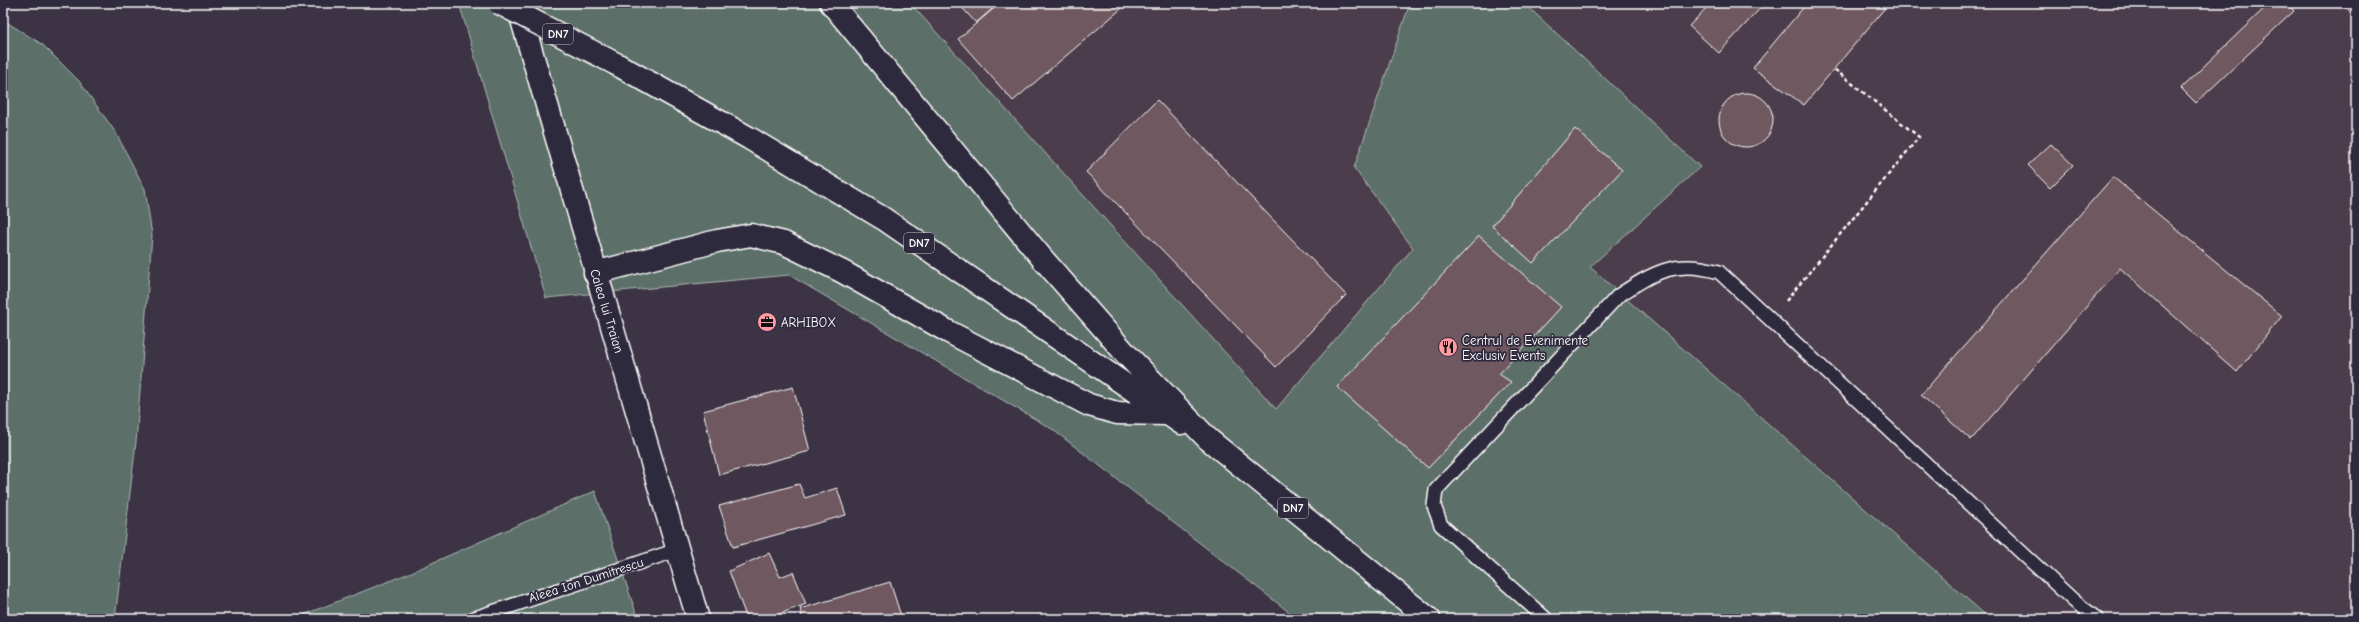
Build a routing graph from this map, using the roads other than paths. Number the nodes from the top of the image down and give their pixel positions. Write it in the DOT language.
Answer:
graph roads {
  1 [pos="499,3"];
  2 [pos="517,3"];
  3 [pos="831,3"];
  4 [pos="595,273"];
  5 [pos="1165,414"];
  6 [pos="1208,439"];
  7 [pos="677,550"];
  8 [pos="472,619"];
  9 [pos="698,619"];
  10 [pos="1429,619"];
  11 [pos="1546,619"];
  12 [pos="2097,619"];
  1 -- 5 [label="main road, DN7, bridge"];
  2 -- 4 [label="main road, Calea lui Traian"];
  3 -- 6 [label="main road, DN7"];
  4 -- 5 [label="main road"];
  4 -- 7 [label="main road, Calea lui Traian"];
  5 -- 6 [label="main road, DN7"];
  6 -- 10 [label="main road, DN7"];
  7 -- 8 [label="lane, Aleea Ion Dumitrescu"];
  7 -- 9 [label="main road, Calea lui Traian"];
  11 -- 12 [label="lane"];
}
